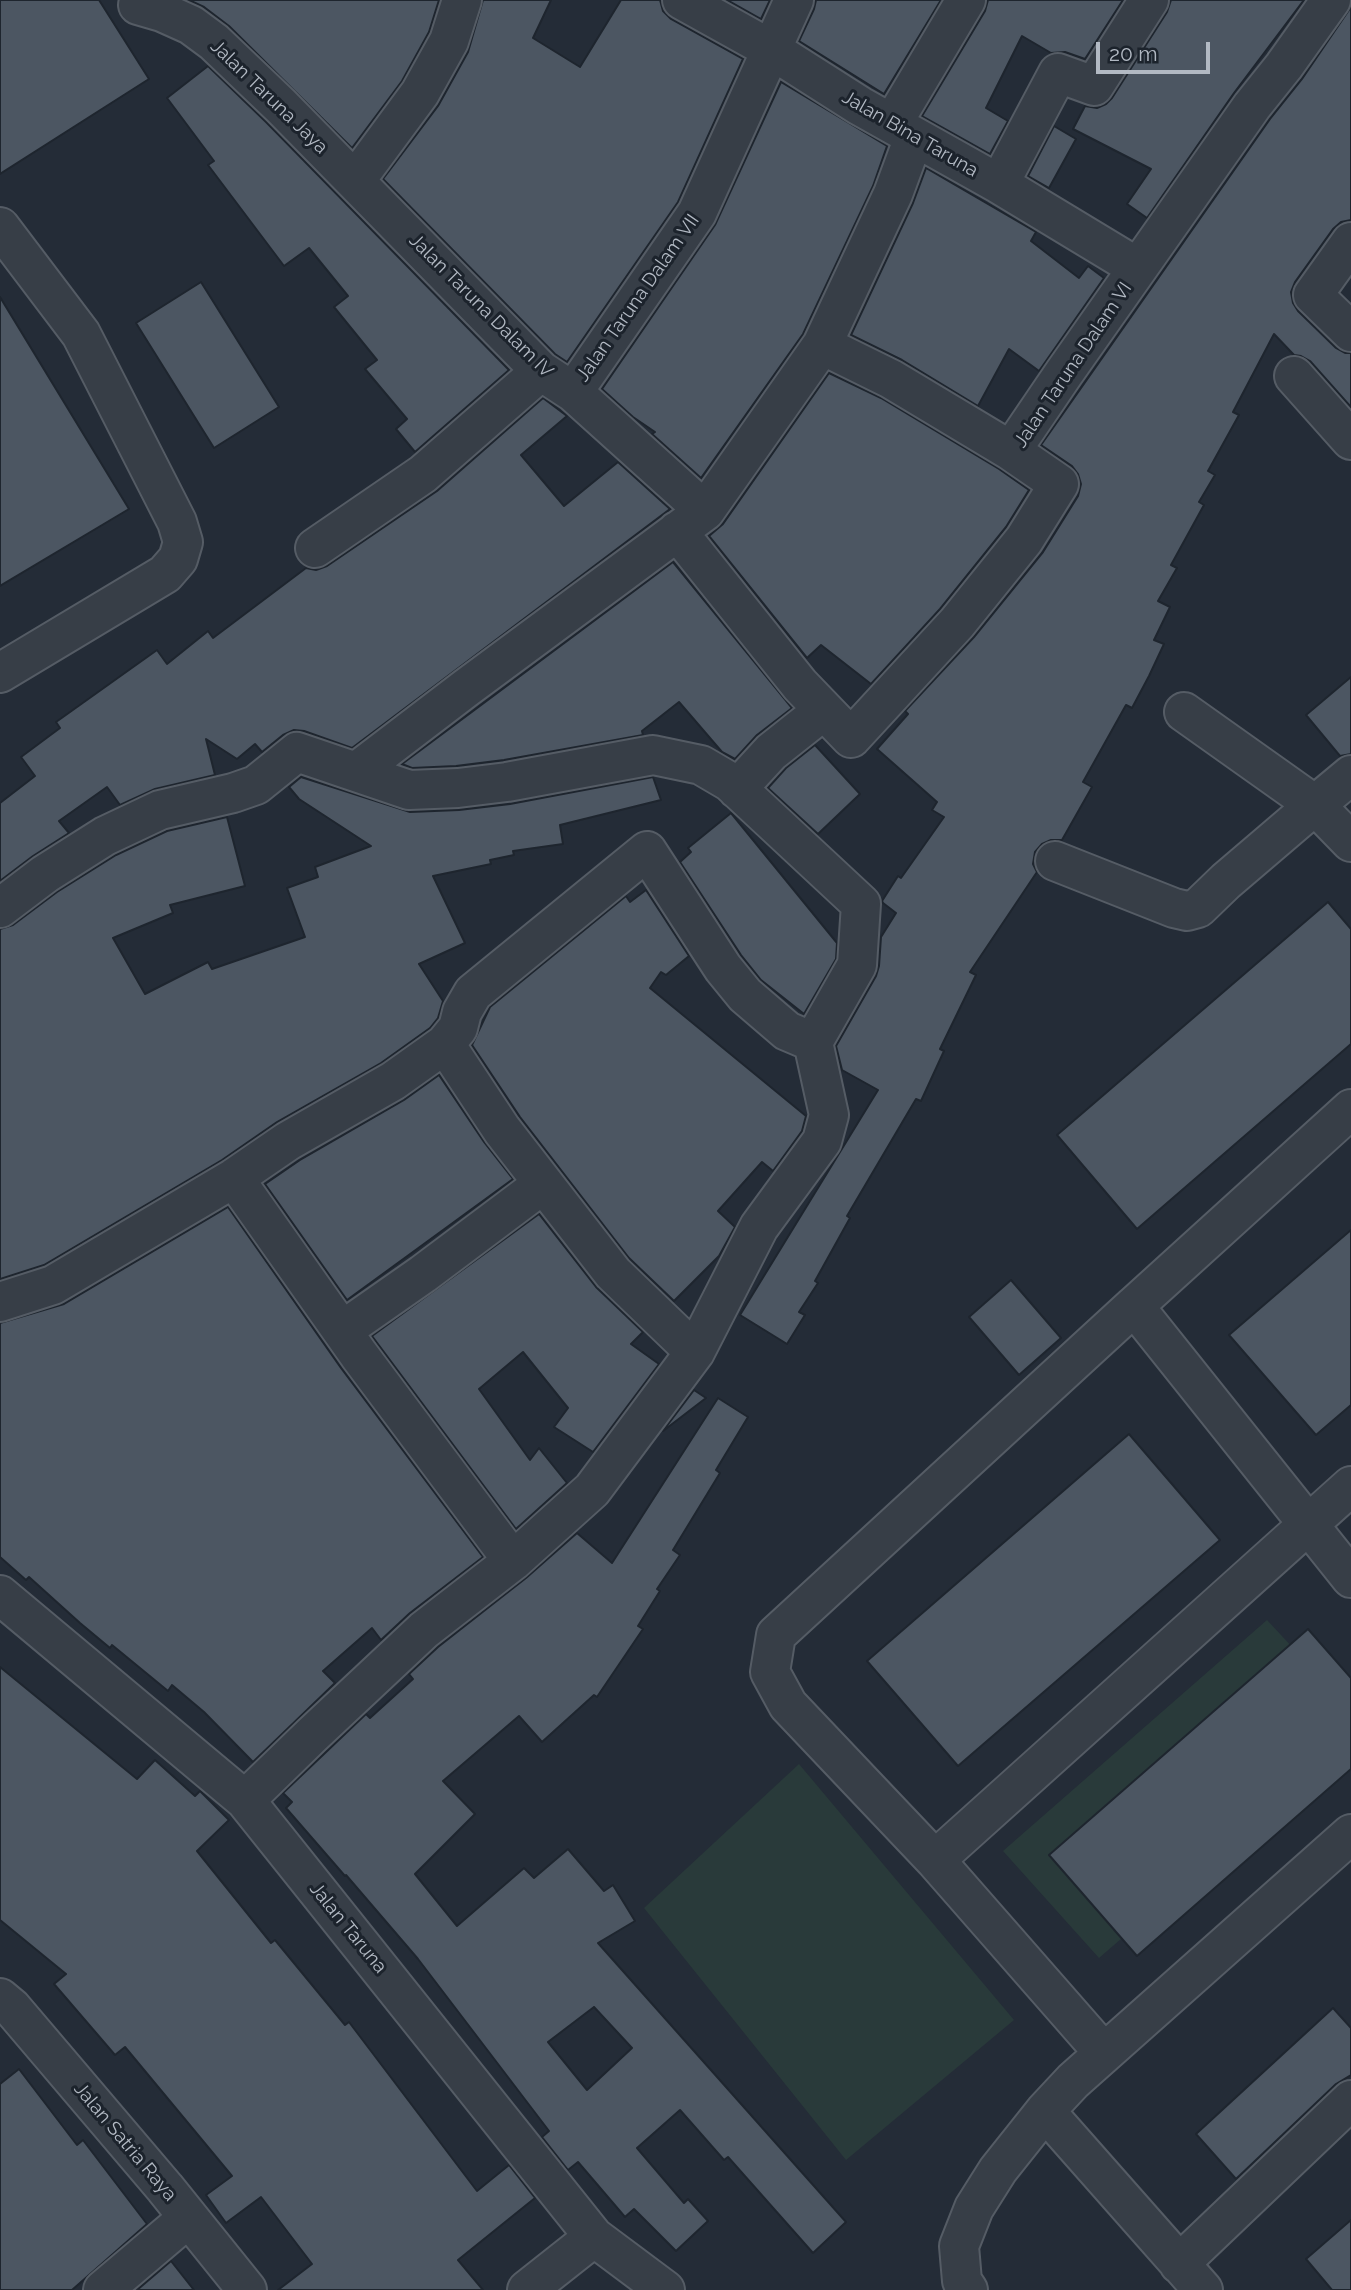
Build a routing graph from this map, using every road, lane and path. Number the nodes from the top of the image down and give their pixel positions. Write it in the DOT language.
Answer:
graph roads {
  1 [pos="461,0"];
  2 [pos="682,0"];
  3 [pos="794,0"];
  4 [pos="966,0"];
  5 [pos="1149,0"];
  6 [pos="1331,0"];
  7 [pos="138,5"];
  8 [pos="772,50"];
  9 [pos="903,130"];
  10 [pos="355,181"];
  11 [pos="999,184"];
  12 [pos="0,227"];
  13 [pos="1351,242"];
  14 [pos="1138,268"];
  15 [pos="1351,332"];
  16 [pos="822,345"];
  17 [pos="541,370"];
  18 [pos="1294,376"];
  19 [pos="573,392"];
  20 [pos="1351,440"];
  21 [pos="1011,451"];
  22 [pos="691,521"];
  23 [pos="315,548"];
  24 [pos="0,673"];
  25 [pos="824,710"];
  26 [pos="1184,712"];
  27 [pos="851,738"];
  28 [pos="356,772"];
  29 [pos="1351,775"];
  30 [pos="737,789"];
  31 [pos="1315,805"];
  32 [pos="1351,842"];
  33 [pos="1055,861"];
  34 [pos="0,908"];
  35 [pos="813,1042"];
  36 [pos="445,1044"];
  37 [pos="1351,1109"];
  38 [pos="234,1178"];
  39 [pos="543,1184"];
  40 [pos="1,1300"];
  41 [pos="1134,1306"];
  42 [pos="342,1330"];
  43 [pos="695,1352"];
  44 [pos="1351,1486"];
  45 [pos="1311,1525"];
  46 [pos="513,1561"];
  47 [pos="1351,1578"];
  48 [pos="0,1595"];
  49 [pos="245,1800"];
  50 [pos="1351,1834"];
  51 [pos="935,1860"];
  52 [pos="4,2009"];
  53 [pos="1104,2053"];
  54 [pos="1351,2100"];
  55 [pos="1045,2110"];
  56 [pos="188,2218"];
  57 [pos="594,2237"];
  58 [pos="1191,2277"];
  59 [pos="103,2290"];
  60 [pos="247,2290"];
  61 [pos="527,2290"];
  62 [pos="665,2290"];
  63 [pos="968,2290"];
  1 -- 10 [label="street"];
  2 -- 8 [label="street, Jalan Bina Taruna"];
  3 -- 8 [label="street, Jalan Taruna Dalam VII"];
  4 -- 9 [label="street"];
  5 -- 11 [label="street"];
  6 -- 14 [label="street, Jalan Taruna Dalam VI"];
  7 -- 10 [label="street, Jalan Taruna Jaya"];
  8 -- 9 [label="street, Jalan Bina Taruna"];
  8 -- 19 [label="street, Jalan Taruna Dalam VII"];
  9 -- 11 [label="street, Jalan Bina Taruna"];
  9 -- 16 [label="street"];
  10 -- 17 [label="street, Jalan Taruna Dalam IV"];
  11 -- 14 [label="street, Jalan Bina Taruna"];
  12 -- 24 [label="street"];
  13 -- 15 [label="street"];
  14 -- 21 [label="street, Jalan Taruna Dalam VI"];
  16 -- 21 [label="street"];
  16 -- 22 [label="street"];
  17 -- 19 [label="street, Jalan Taruna Dalam IV"];
  17 -- 23 [label="street"];
  18 -- 20 [label="street"];
  19 -- 22 [label="street, Jalan Taruna Dalam IV"];
  21 -- 27 [label="street, Jalan Taruna Dalam VI"];
  22 -- 25 [label="street, Jalan Taruna Dalam IV"];
  22 -- 28 [label="street"];
  25 -- 27 [label="street, Jalan Taruna Dalam IV"];
  25 -- 30 [label="street"];
  26 -- 31 [label="street"];
  28 -- 30 [label="street"];
  28 -- 34 [label="street"];
  29 -- 31 [label="street"];
  30 -- 35 [label="street"];
  31 -- 32 [label="street"];
  31 -- 33 [label="street"];
  35 -- 36 [label="street"];
  35 -- 43 [label="street"];
  36 -- 38 [label="street"];
  36 -- 39 [label="street"];
  37 -- 41 [label="street"];
  38 -- 40 [label="street"];
  38 -- 42 [label="street"];
  39 -- 42 [label="street"];
  39 -- 43 [label="street"];
  41 -- 45 [label="street"];
  41 -- 51 [label="street"];
  42 -- 46 [label="street"];
  43 -- 46 [label="street"];
  44 -- 45 [label="street"];
  45 -- 47 [label="street"];
  45 -- 51 [label="street"];
  46 -- 49 [label="street"];
  48 -- 49 [label="street, Jalan Taruna"];
  49 -- 57 [label="street, Jalan Taruna"];
  50 -- 53 [label="street"];
  51 -- 53 [label="street"];
  52 -- 56 [label="street, Jalan Satria Raya"];
  53 -- 55 [label="street"];
  54 -- 58 [label="street"];
  55 -- 58 [label="street"];
  55 -- 63 [label="street"];
  56 -- 59 [label="street"];
  56 -- 60 [label="street, Jalan Satria Raya"];
  57 -- 61 [label="street"];
  57 -- 62 [label="street, Jalan Taruna"];
}
